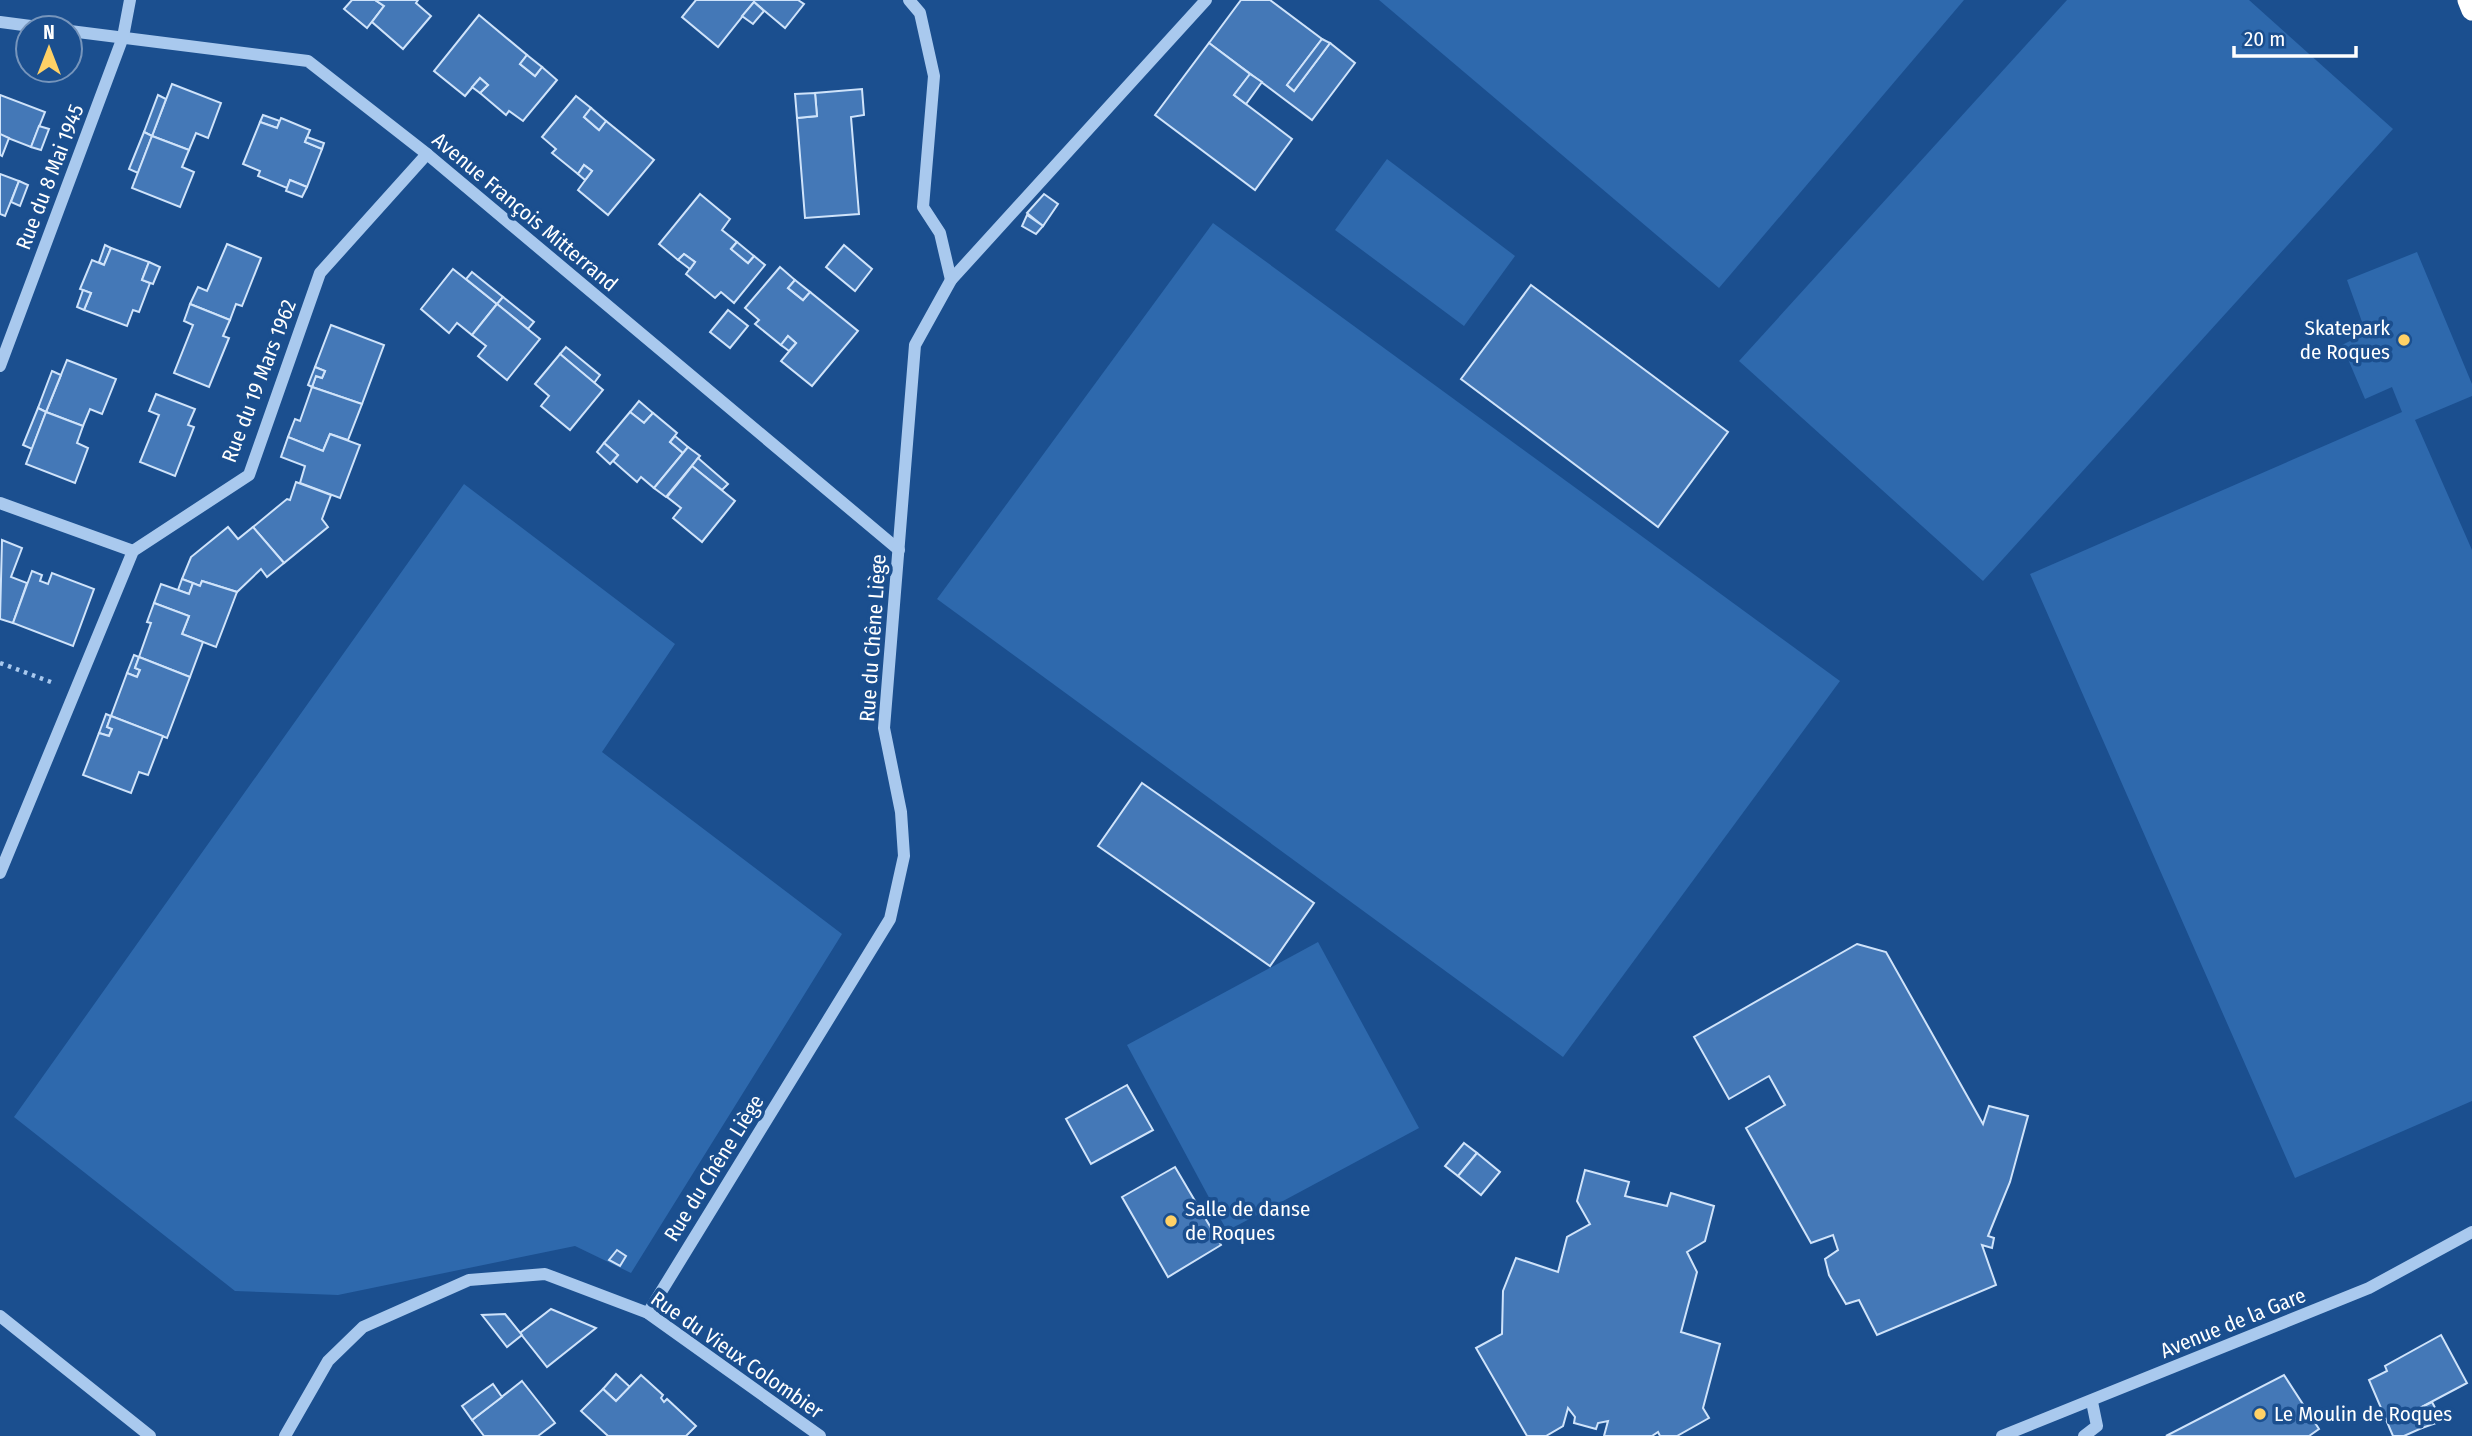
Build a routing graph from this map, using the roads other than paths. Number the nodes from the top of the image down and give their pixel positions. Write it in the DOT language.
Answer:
graph roads {
  1 [pos="130,0"];
  2 [pos="909,0"];
  3 [pos="1206,0"];
  4 [pos="2468,0"];
  5 [pos="2472,10"];
  6 [pos="84,33"];
  7 [pos="123,37"];
  8 [pos="427,154"];
  9 [pos="951,280"];
  10 [pos="0,366"];
  11 [pos="0,503"];
  12 [pos="899,550"];
  13 [pos="133,551"];
  14 [pos="0,873"];
  15 [pos="2472,1232"];
  16 [pos="648,1312"];
  17 [pos="0,1317"];
  18 [pos="2092,1402"];
  19 [pos="150,1436"];
  20 [pos="285,1436"];
  21 [pos="820,1436"];
  22 [pos="2002,1436"];
  23 [pos="2084,1436"];
  1 -- 7 [label="street, Rue du 8 Mai 1945"];
  2 -- 9 [label="street"];
  3 -- 9 [label="street, Rue du Chêne Liège"];
  4 -- 5 [label="highway"];
  6 -- 7 [label="street, Avenue François Mitterrand"];
  7 -- 8 [label="street, Avenue François Mitterrand"];
  7 -- 10 [label="street, Rue du 8 Mai 1945"];
  8 -- 12 [label="street, Avenue François Mitterrand"];
  8 -- 13 [label="street, Rue du 19 Mars 1962"];
  9 -- 12 [label="street, Rue du Chêne Liège"];
  11 -- 13 [label="street"];
  12 -- 16 [label="street, Rue du Chêne Liège"];
  13 -- 14 [label="street"];
  15 -- 18 [label="street, Avenue de la Gare"];
  16 -- 20 [label="street, Rue du Vieux Colombier"];
  16 -- 21 [label="street, Rue du Vieux Colombier"];
  17 -- 19 [label="street"];
  18 -- 22 [label="street, Avenue de la Gare"];
  18 -- 23 [label="street"];
}
